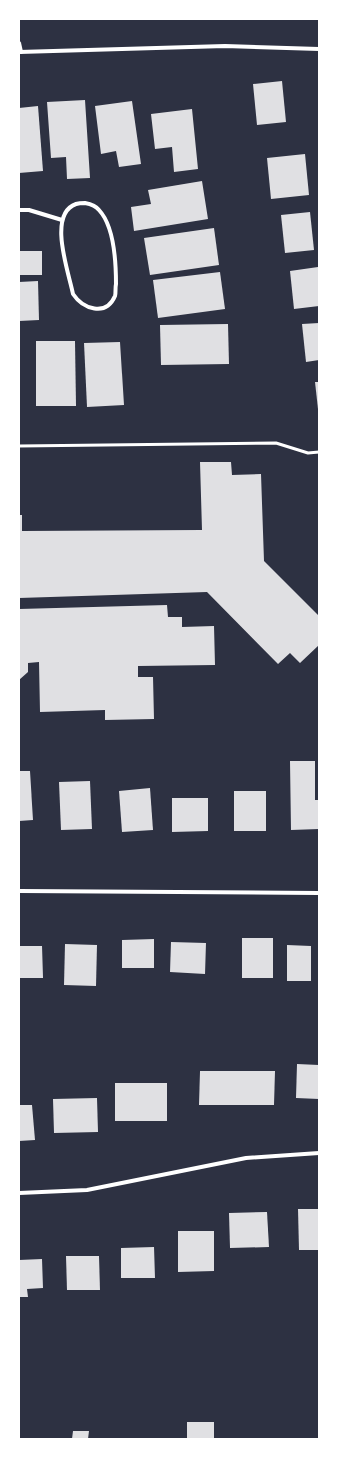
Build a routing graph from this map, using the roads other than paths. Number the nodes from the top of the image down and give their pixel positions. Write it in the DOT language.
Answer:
graph roads {
  1 [pos="19,43"];
  2 [pos="319,49"];
  3 [pos="20,52"];
  4 [pos="19,210"];
  5 [pos="62,220"];
  6 [pos="19,446"];
  7 [pos="319,452"];
  8 [pos="19,891"];
  9 [pos="319,893"];
  10 [pos="319,1153"];
  11 [pos="19,1193"];
  1 -- 3 [label="street"];
  2 -- 3 [label="street"];
  4 -- 5 [label="street"];
  5 -- 5 [label="street"];
  6 -- 7 [label="lane"];
  8 -- 9 [label="street"];
  10 -- 11 [label="street"];
}
